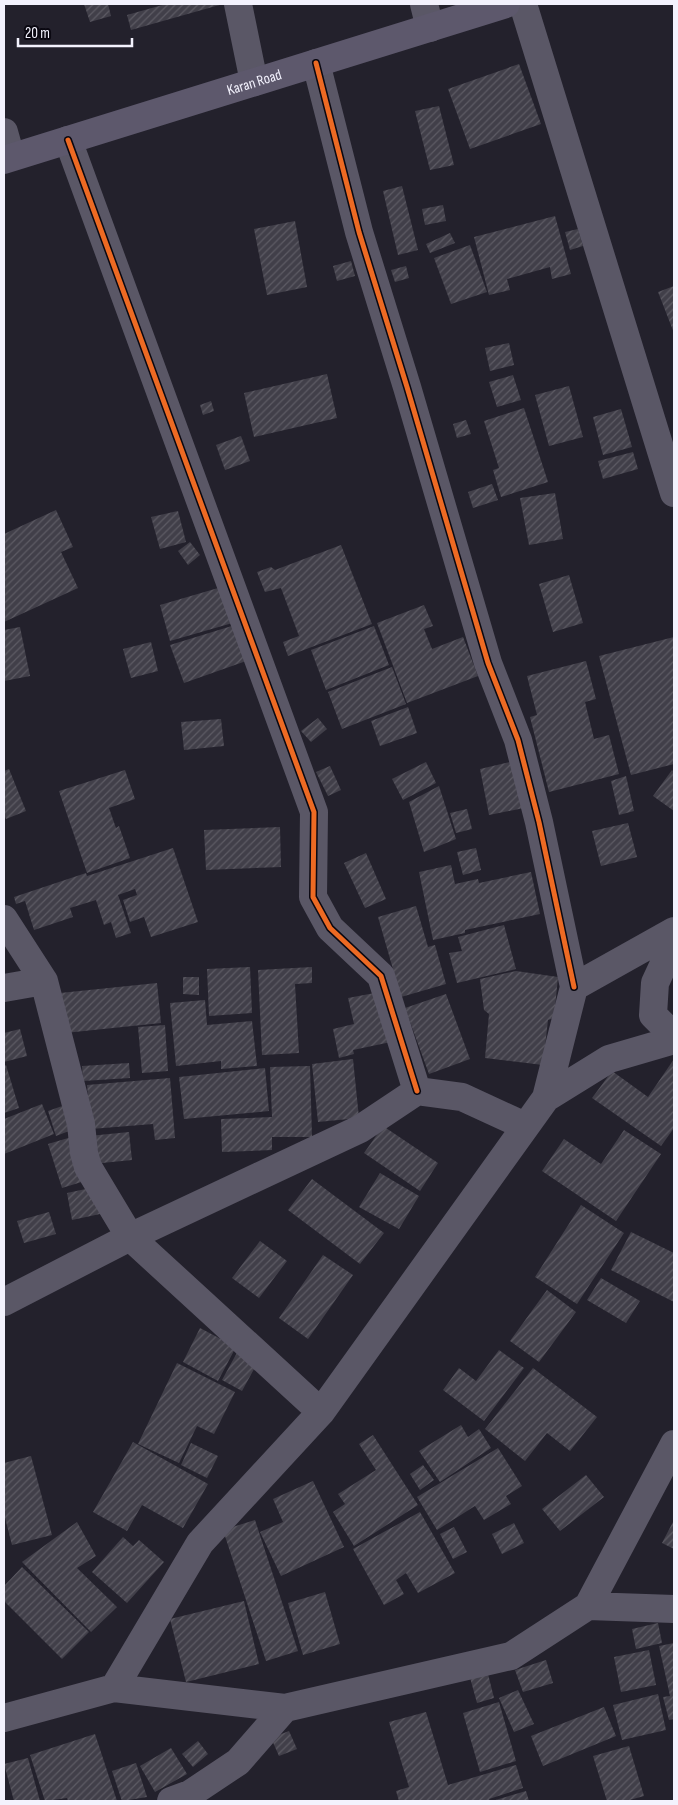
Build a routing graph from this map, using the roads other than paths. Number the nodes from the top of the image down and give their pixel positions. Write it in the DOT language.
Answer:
graph roads {
  1 [pos="238,4"];
  2 [pos="506,4"];
  3 [pos="523,4"];
  4 [pos="427,16"];
  5 [pos="316,63"];
  6 [pos="254,82"];
  7 [pos="4,132"];
  8 [pos="68,140"];
  9 [pos="8,159"];
  10 [pos="674,493"];
  11 [pos="4,920"];
  12 [pos="674,931"];
  13 [pos="674,942"];
  14 [pos="44,981"];
  15 [pos="574,987"];
  16 [pos="4,988"];
  17 [pos="674,1036"];
  18 [pos="674,1040"];
  19 [pos="418,1091"];
  20 [pos="546,1098"];
  21 [pos="525,1126"];
  22 [pos="130,1237"];
  23 [pos="4,1302"];
  24 [pos="321,1412"];
  25 [pos="674,1444"];
  26 [pos="588,1606"];
  27 [pos="674,1610"];
  28 [pos="114,1688"];
  29 [pos="285,1708"];
  30 [pos="4,1718"];
  31 [pos="171,1801"];
  1 -- 6 [label="street"];
  2 -- 4 [label="street, Karan Road"];
  3 -- 10 [label="street"];
  4 -- 5 [label="street, Karan Road"];
  5 -- 6 [label="street, Karan Road"];
  5 -- 15 [label="street"];
  6 -- 8 [label="street, Karan Road"];
  7 -- 9 [label="street"];
  8 -- 9 [label="street, Karan Road"];
  8 -- 19 [label="street"];
  11 -- 14 [label="street"];
  12 -- 15 [label="street"];
  13 -- 17 [label="street"];
  14 -- 16 [label="street"];
  14 -- 22 [label="street"];
  15 -- 20 [label="street"];
  18 -- 20 [label="street"];
  19 -- 21 [label="street"];
  19 -- 22 [label="street"];
  20 -- 21 [label="street"];
  21 -- 24 [label="street"];
  22 -- 23 [label="street"];
  22 -- 24 [label="street"];
  24 -- 28 [label="street"];
  25 -- 26 [label="street"];
  26 -- 27 [label="street"];
  26 -- 29 [label="street"];
  28 -- 29 [label="street"];
  28 -- 30 [label="street"];
  29 -- 31 [label="street"];
}
